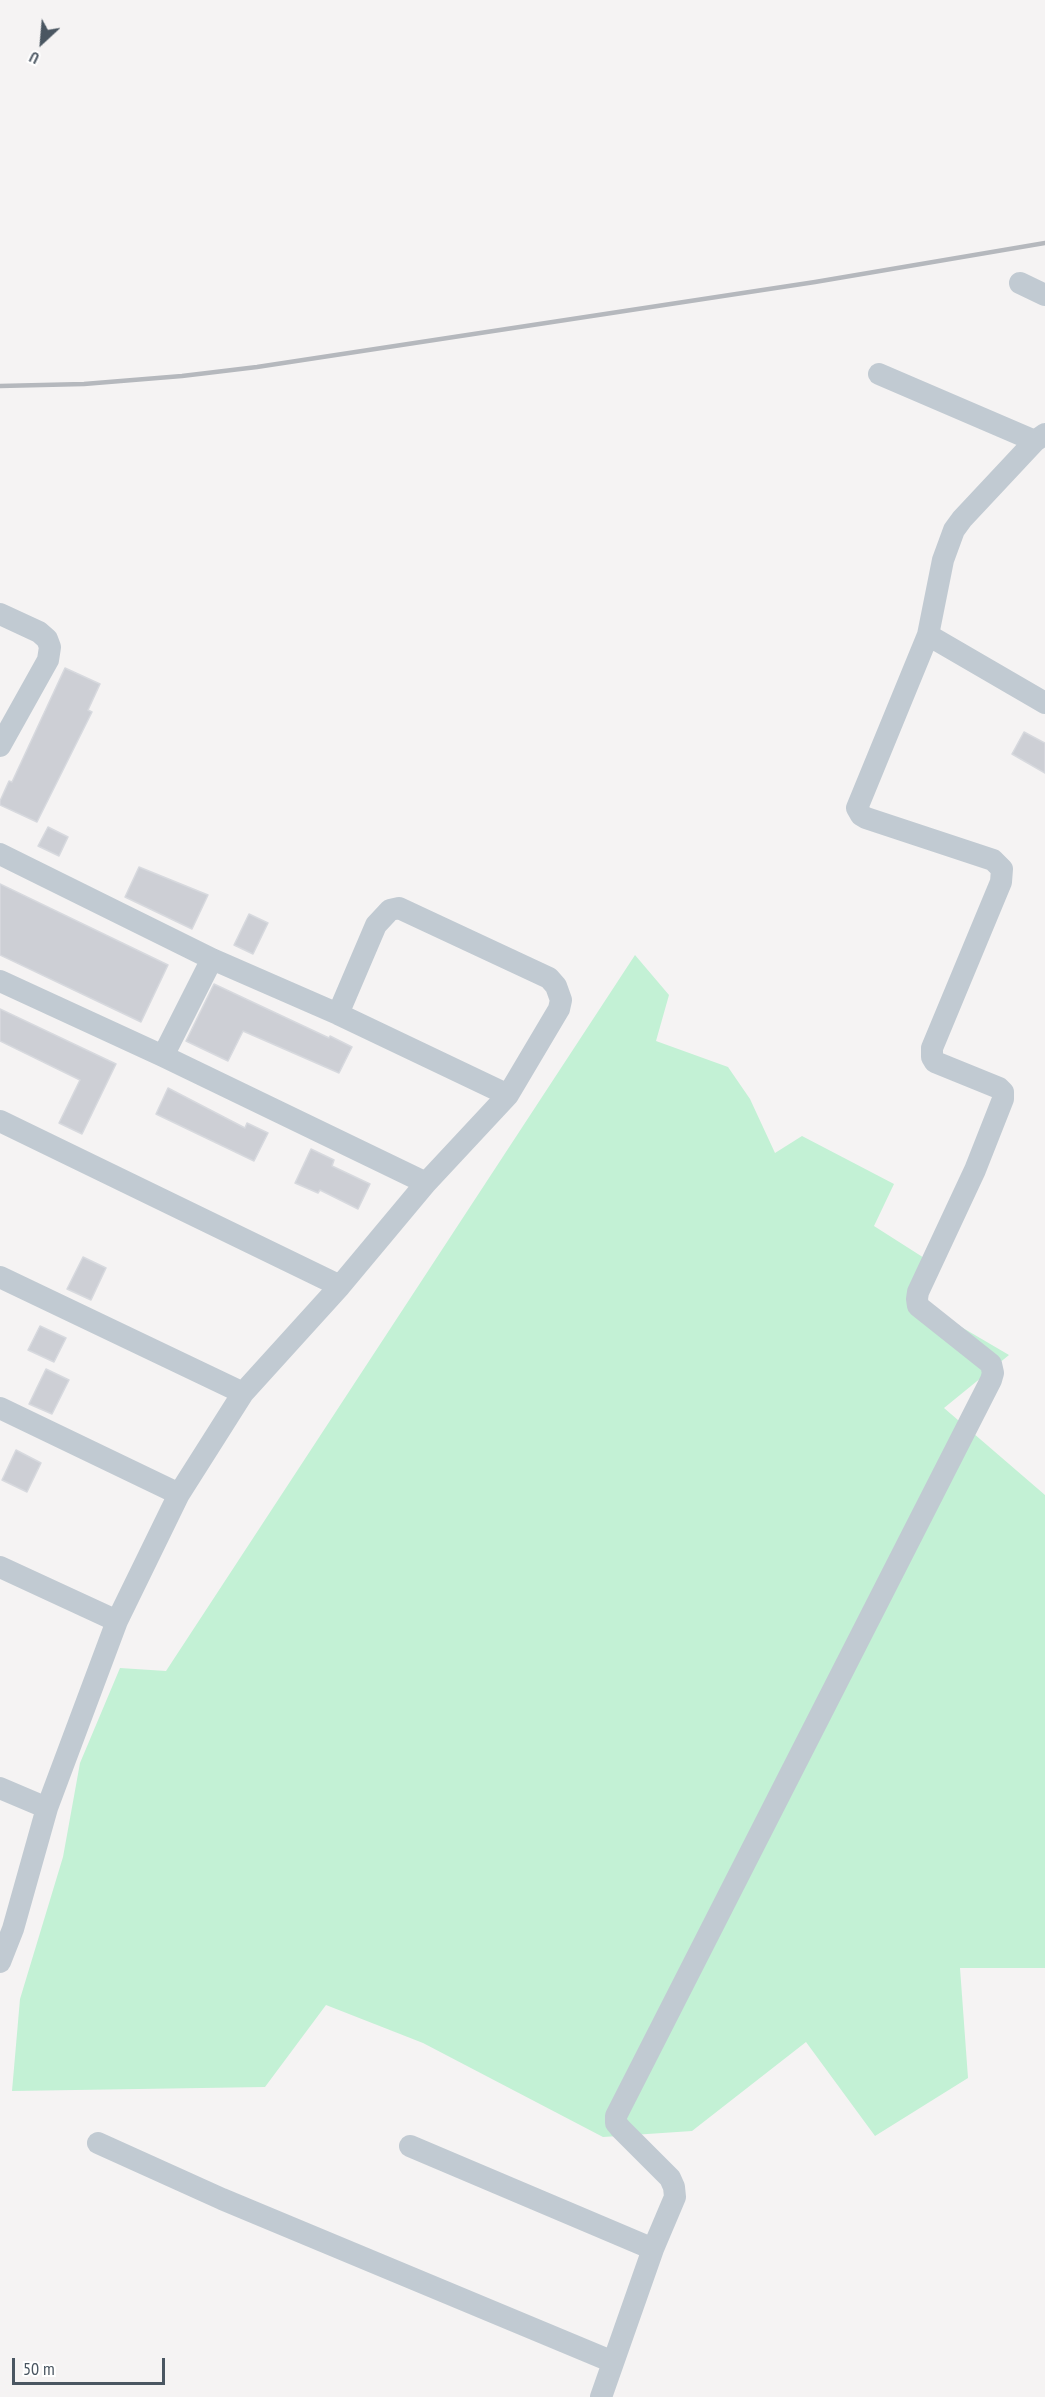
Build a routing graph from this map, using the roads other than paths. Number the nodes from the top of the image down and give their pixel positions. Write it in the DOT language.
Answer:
graph roads {
  1 [pos="1020,283"];
  2 [pos="1045,295"];
  3 [pos="879,374"];
  4 [pos="1040,438"];
  5 [pos="0,614"];
  6 [pos="928,635"];
  7 [pos="1045,703"];
  8 [pos="2,738"];
  9 [pos="0,854"];
  10 [pos="212,959"];
  11 [pos="0,981"];
  12 [pos="338,1014"];
  13 [pos="163,1056"];
  14 [pos="508,1095"];
  15 [pos="0,1121"];
  16 [pos="426,1182"];
  17 [pos="0,1277"];
  18 [pos="340,1286"];
  19 [pos="243,1393"];
  20 [pos="0,1408"];
  21 [pos="179,1494"];
  22 [pos="0,1567"];
  23 [pos="117,1621"];
  24 [pos="0,1788"];
  25 [pos="48,1808"];
  26 [pos="0,1962"];
  27 [pos="98,2143"];
  28 [pos="410,2146"];
  29 [pos="653,2249"];
  30 [pos="613,2362"];
  31 [pos="601,2397"];
  1 -- 2 [label="street"];
  3 -- 4 [label="street"];
  4 -- 6 [label="street"];
  5 -- 8 [label="street"];
  6 -- 7 [label="street"];
  6 -- 29 [label="street"];
  9 -- 10 [label="street"];
  10 -- 12 [label="street"];
  10 -- 13 [label="street"];
  11 -- 13 [label="street"];
  12 -- 14 [label="street"];
  12 -- 14 [label="street"];
  13 -- 16 [label="street"];
  14 -- 16 [label="street"];
  15 -- 18 [label="street"];
  16 -- 18 [label="street"];
  17 -- 19 [label="street"];
  18 -- 19 [label="street"];
  19 -- 21 [label="street"];
  20 -- 21 [label="street"];
  21 -- 23 [label="street"];
  22 -- 23 [label="street"];
  23 -- 25 [label="street"];
  24 -- 25 [label="street"];
  25 -- 26 [label="street"];
  27 -- 30 [label="street"];
  28 -- 29 [label="street"];
  29 -- 30 [label="street"];
  30 -- 31 [label="street"];
}
